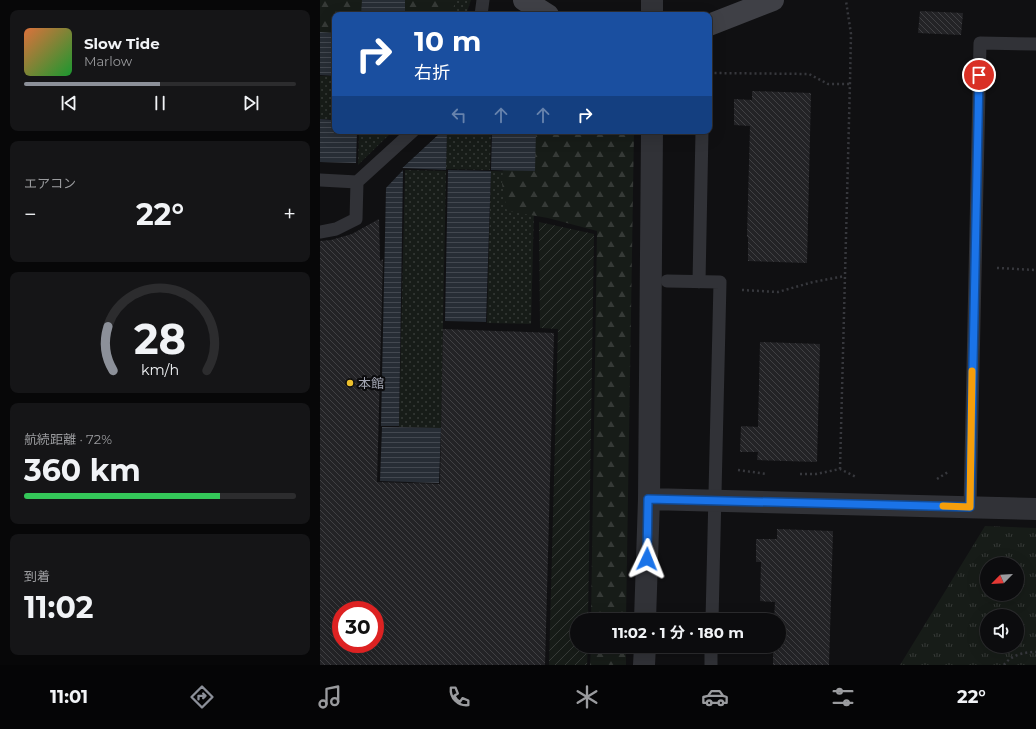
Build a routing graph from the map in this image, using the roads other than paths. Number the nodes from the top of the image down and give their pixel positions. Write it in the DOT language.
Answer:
graph roads {
  1 [pos="483,0"];
  2 [pos="524,0"];
  3 [pos="652,0"];
  4 [pos="773,0"];
  5 [pos="481,12"];
  6 [pos="543,12"];
  7 [pos="652,12"];
  8 [pos="712,23"];
  9 [pos="1036,44"];
  10 [pos="410,134"];
  11 [pos="652,134"];
  12 [pos="702,134"];
  13 [pos="320,180"];
  14 [pos="357,182"];
  15 [pos="320,232"];
  16 [pos="667,281"];
  17 [pos="699,282"];
  18 [pos="648,499"];
  19 [pos="715,501"];
  20 [pos="970,507"];
  21 [pos="1036,509"];
  22 [pos="645,613"];
  23 [pos="712,613"];
  24 [pos="645,653"];
  25 [pos="711,653"];
  26 [pos="644,665"];
  27 [pos="711,665"];
  1 -- 5 [label="lane"];
  2 -- 6 [label="street"];
  3 -- 7 [label="street"];
  4 -- 8 [label="street"];
  9 -- 20 [label="lane"];
  10 -- 14 [label="lane"];
  11 -- 18 [label="street"];
  12 -- 17 [label="lane"];
  13 -- 14 [label="lane"];
  14 -- 15 [label="lane"];
  16 -- 17 [label="lane"];
  17 -- 19 [label="lane"];
  18 -- 19 [label="street"];
  18 -- 22 [label="street"];
  19 -- 20 [label="street"];
  19 -- 23 [label="lane"];
  20 -- 21 [label="street"];
  24 -- 26 [label="street"];
  25 -- 27 [label="lane"];
}
